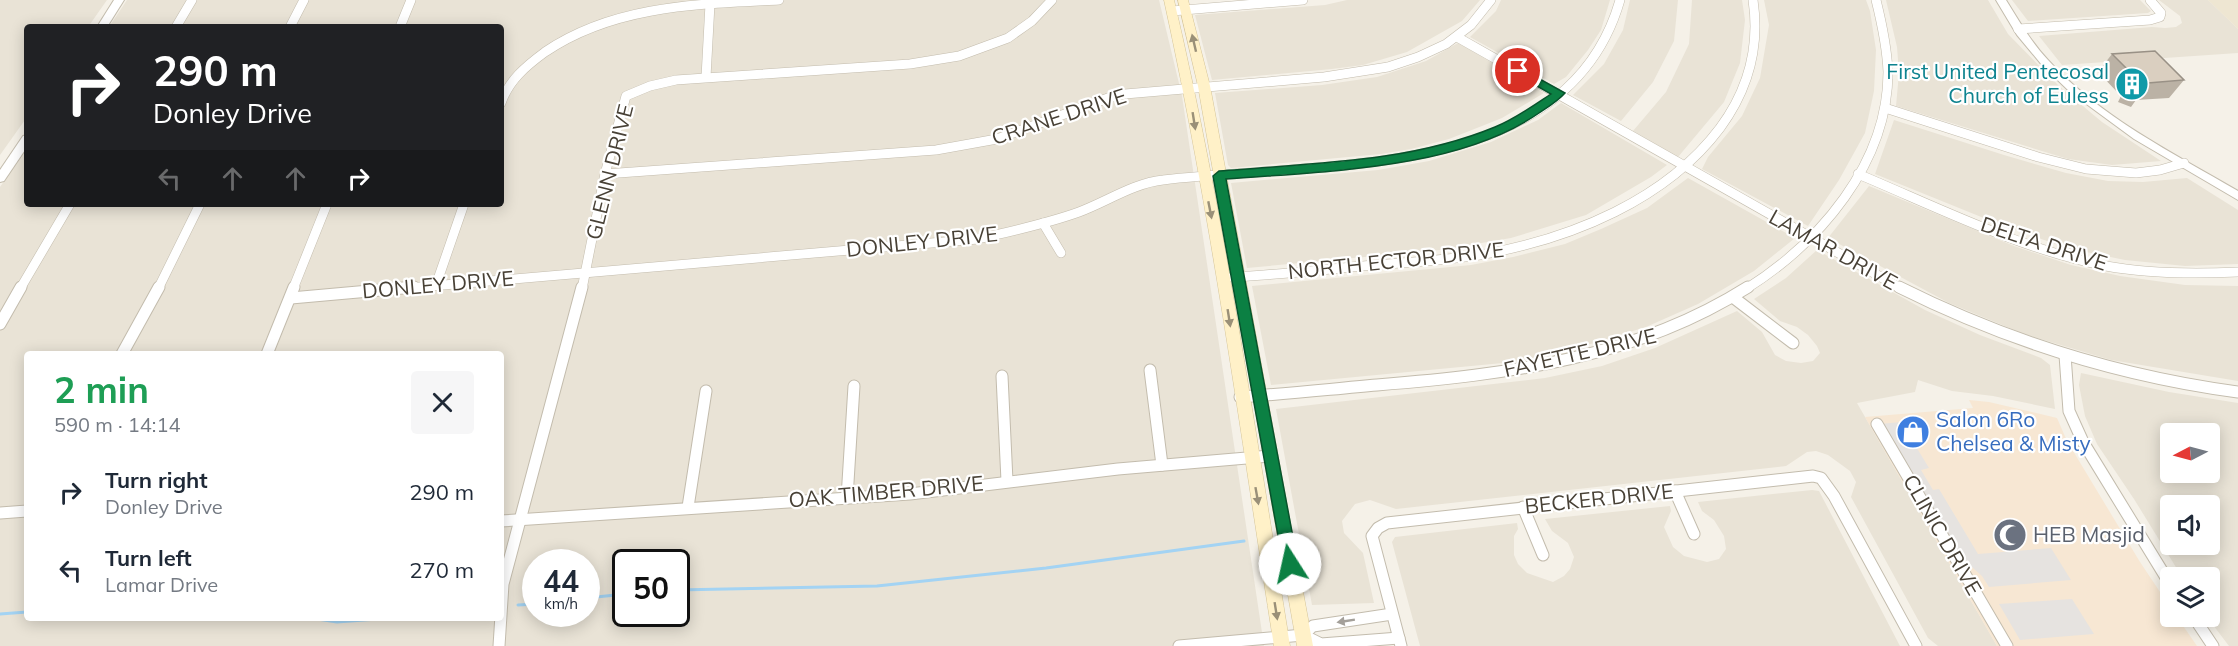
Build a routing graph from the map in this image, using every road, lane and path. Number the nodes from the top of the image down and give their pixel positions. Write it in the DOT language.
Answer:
graph roads {
  1 [pos="119,0"];
  2 [pos="192,0"];
  3 [pos="304,0"];
  4 [pos="411,0"];
  5 [pos="779,0"];
  6 [pos="1052,0"];
  7 [pos="1303,0"];
  8 [pos="1491,0"];
  9 [pos="1620,0"];
  10 [pos="1754,0"];
  11 [pos="1876,0"];
  12 [pos="2001,0"];
  13 [pos="2150,0"];
  14 [pos="710,4"];
  15 [pos="1185,5"];
  16 [pos="1171,6"];
  17 [pos="104,24"];
  18 [pos="178,24"];
  19 [pos="292,24"];
  20 [pos="401,24"];
  21 [pos="2018,29"];
  22 [pos="1457,37"];
  23 [pos="706,77"];
  24 [pos="1204,86"];
  25 [pos="1189,88"];
  26 [pos="1559,93"];
  27 [pos="504,96"];
  28 [pos="1885,108"];
  29 [pos="24,143"];
  30 [pos="2184,164"];
  31 [pos="1685,166"];
  32 [pos="605,174"];
  33 [pos="1858,174"];
  34 [pos="1203,176"];
  35 [pos="1219,176"];
  36 [pos="0,178"];
  37 [pos="2238,196"];
  38 [pos="68,207"];
  39 [pos="199,207"];
  40 [pos="326,207"];
  41 [pos="463,207"];
  42 [pos="1043,224"];
  43 [pos="1812,238"];
  44 [pos="1061,253"];
  45 [pos="2238,272"];
  46 [pos="586,273"];
  47 [pos="1238,277"];
  48 [pos="1222,278"];
  49 [pos="436,285"];
  50 [pos="291,298"];
  51 [pos="1734,298"];
  52 [pos="0,324"];
  53 [pos="1793,343"];
  54 [pos="124,351"];
  55 [pos="268,351"];
  56 [pos="2065,355"];
  57 [pos="1150,370"];
  58 [pos="1002,376"];
  59 [pos="854,386"];
  60 [pos="706,391"];
  61 [pos="2238,392"];
  62 [pos="1258,396"];
  63 [pos="1240,397"];
  64 [pos="1877,424"];
  65 [pos="1270,456"];
  66 [pos="1251,458"];
  67 [pos="1162,465"];
  68 [pos="1007,481"];
  69 [pos="1675,491"];
  70 [pos="847,498"];
  71 [pos="688,507"];
  72 [pos="1523,507"];
  73 [pos="24,511"];
  74 [pos="0,513"];
  75 [pos="504,521"];
  76 [pos="519,521"];
  77 [pos="1694,534"];
  78 [pos="1543,555"];
  79 [pos="2160,568"];
  80 [pos="504,580"];
  81 [pos="1392,614"];
  82 [pos="501,621"];
  83 [pos="2200,627"];
  84 [pos="1281,641"];
  85 [pos="1304,641"];
  86 [pos="1400,642"];
  87 [pos="499,646"];
  88 [pos="1179,646"];
  89 [pos="1916,646"];
  90 [pos="2007,646"];
  91 [pos="2213,646"];
  1 -- 17 [label="street"];
  2 -- 18 [label="street"];
  3 -- 19 [label="street"];
  4 -- 20 [label="street"];
  5 -- 14 [label="street"];
  6 -- 23 [label="street, GLENN DRIVE"];
  7 -- 15 [label="street"];
  8 -- 22 [label="street, CRANE DRIVE"];
  9 -- 26 [label="street, DONLEY DRIVE"];
  10 -- 31 [label="street, NORTH ECTOR DRIVE"];
  11 -- 28 [label="street, FAYETTE DRIVE"];
  12 -- 21 [label="street"];
  13 -- 21 [label="street"];
  14 -- 23 [label="street"];
  14 -- 27 [label="street"];
  15 -- 16 [label="street"];
  24 -- 15 [label="main road, one-way"];
  16 -- 25 [label="main road"];
  21 -- 30 [label="street"];
  22 -- 24 [label="street, CRANE DRIVE"];
  22 -- 26 [label="street, LAMAR DRIVE"];
  23 -- 32 [label="street, GLENN DRIVE"];
  24 -- 25 [label="street, CRANE DRIVE"];
  24 -- 35 [label="main road"];
  25 -- 32 [label="street, CRANE DRIVE"];
  25 -- 34 [label="main road, one-way"];
  26 -- 31 [label="street, LAMAR DRIVE"];
  26 -- 35 [label="street, DONLEY DRIVE"];
  28 -- 30 [label="street"];
  28 -- 33 [label="street, FAYETTE DRIVE"];
  29 -- 36 [label="street"];
  30 -- 37 [label="street"];
  31 -- 43 [label="street, LAMAR DRIVE"];
  31 -- 47 [label="street, NORTH ECTOR DRIVE"];
  32 -- 46 [label="street, GLENN DRIVE"];
  33 -- 43 [label="street, FAYETTE DRIVE"];
  33 -- 45 [label="street, DELTA DRIVE"];
  34 -- 35 [label="street, DONLEY DRIVE"];
  34 -- 42 [label="street, DONLEY DRIVE"];
  34 -- 48 [label="main road, one-way"];
  35 -- 47 [label="main road"];
  38 -- 52 [label="street"];
  39 -- 54 [label="street"];
  40 -- 50 [label="street"];
  41 -- 49 [label="street"];
  42 -- 44 [label="street"];
  42 -- 46 [label="street, DONLEY DRIVE"];
  43 -- 51 [label="street, FAYETTE DRIVE"];
  43 -- 56 [label="street, LAMAR DRIVE"];
  46 -- 49 [label="street, DONLEY DRIVE"];
  46 -- 76 [label="street, GLENN DRIVE"];
  47 -- 48 [label="street, NORTH ECTOR DRIVE"];
  47 -- 62 [label="main road"];
  48 -- 63 [label="main road, one-way"];
  49 -- 50 [label="street, DONLEY DRIVE"];
  50 -- 55 [label="street"];
  51 -- 53 [label="street"];
  51 -- 62 [label="street, FAYETTE DRIVE"];
  56 -- 61 [label="street, LAMAR DRIVE"];
  56 -- 79 [label="street"];
  57 -- 67 [label="street"];
  58 -- 68 [label="street"];
  59 -- 70 [label="street"];
  60 -- 71 [label="street"];
  62 -- 63 [label="street, FAYETTE DRIVE"];
  62 -- 65 [label="main road"];
  63 -- 66 [label="main road"];
  64 -- 90 [label="street, CLINIC DRIVE"];
  65 -- 66 [label="street, OAK TIMBER DRIVE"];
  65 -- 85 [label="main road"];
  66 -- 67 [label="street, OAK TIMBER DRIVE"];
  66 -- 84 [label="main road, one-way"];
  67 -- 68 [label="street, OAK TIMBER DRIVE"];
  68 -- 70 [label="street, OAK TIMBER DRIVE"];
  69 -- 72 [label="street, BECKER DRIVE"];
  69 -- 77 [label="street"];
  69 -- 89 [label="street, BECKER DRIVE"];
  70 -- 71 [label="street, OAK TIMBER DRIVE"];
  71 -- 76 [label="street, OAK TIMBER DRIVE"];
  72 -- 78 [label="street"];
  72 -- 81 [label="street, BECKER DRIVE"];
  73 -- 74 [label="street"];
  75 -- 76 [label="street, OAK TIMBER DRIVE"];
  76 -- 80 [label="street, GLENN DRIVE"];
  81 -- 85 [label="street, one-way"];
  81 -- 86 [label="street"];
  82 -- 87 [label="street, GLENN DRIVE"];
  83 -- 91 [label="street"];
  84 -- 85 [label="street"];
  84 -- 88 [label="street"];
  85 -- 86 [label="street"];
}
